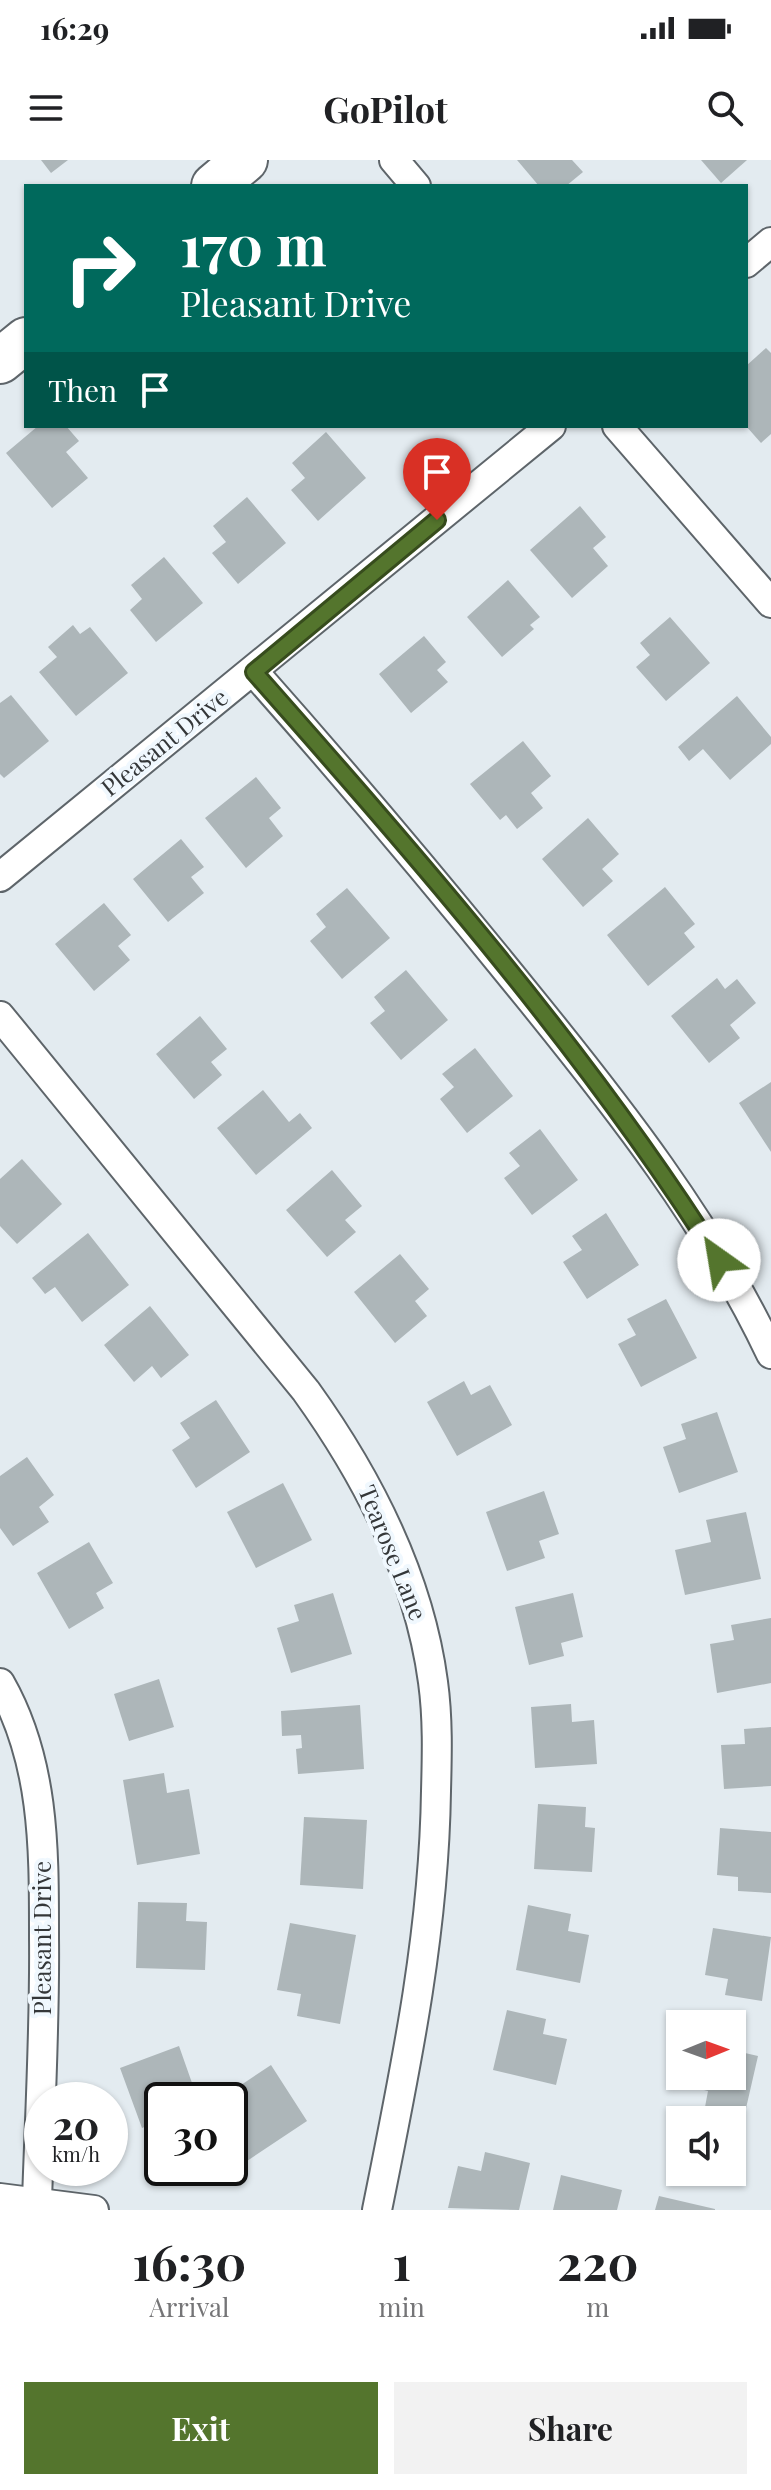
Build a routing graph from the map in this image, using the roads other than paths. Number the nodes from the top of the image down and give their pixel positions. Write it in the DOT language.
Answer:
graph roads {
  1 [pos="245,160"];
  2 [pos="394,160"];
  3 [pos="216,184"];
  4 [pos="414,184"];
  5 [pos="771,242"];
  6 [pos="748,261"];
  7 [pos="24,342"];
  8 [pos="0,361"];
  9 [pos="549,428"];
  10 [pos="619,428"];
  11 [pos="771,603"];
  12 [pos="254,672"];
  13 [pos="0,877"];
  14 [pos="0,1016"];
  15 [pos="771,1354"];
  16 [pos="0,1683"];
  17 [pos="0,2198"];
  18 [pos="37,2200"];
  19 [pos="94,2210"];
  20 [pos="377,2210"];
  1 -- 3 [label="main road"];
  2 -- 4 [label="street"];
  5 -- 6 [label="street"];
  7 -- 8 [label="main road"];
  9 -- 12 [label="street, Pleasant Drive"];
  10 -- 11 [label="street"];
  12 -- 13 [label="street, Pleasant Drive"];
  12 -- 15 [label="street"];
  14 -- 20 [label="street, Tearose Lane"];
  16 -- 18 [label="street, Pleasant Drive"];
  17 -- 18 [label="street"];
  18 -- 19 [label="street"];
}
